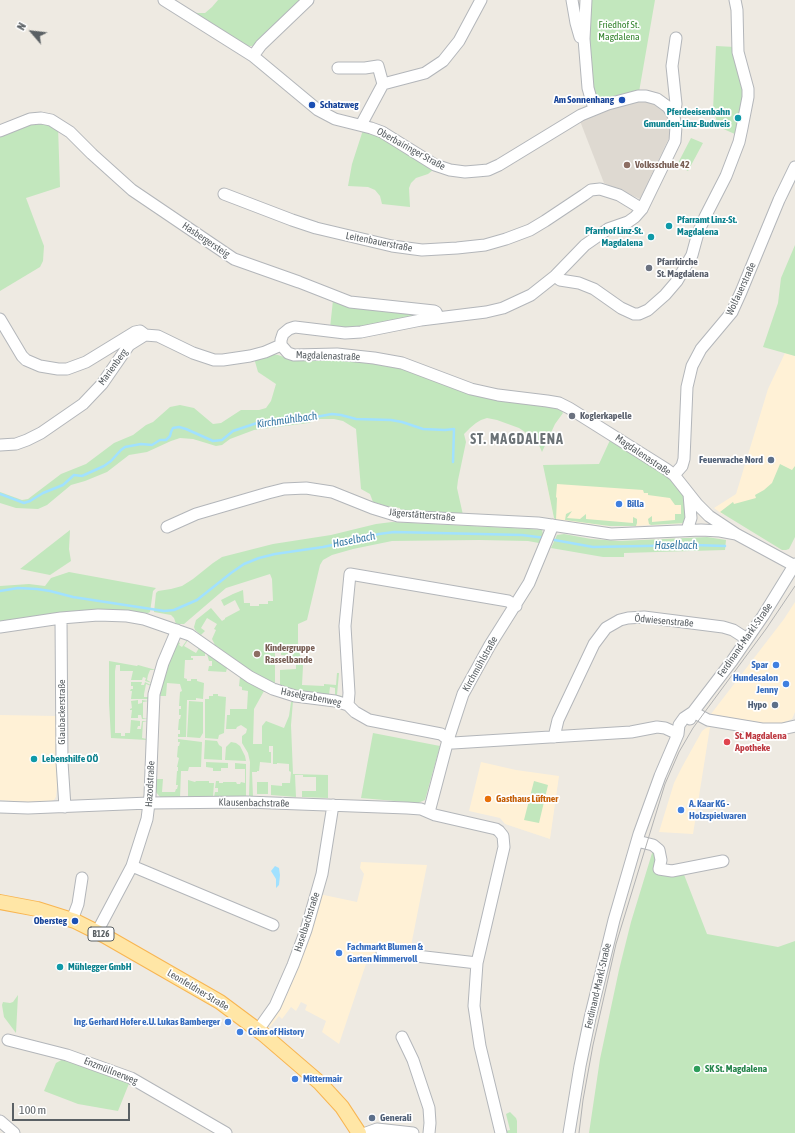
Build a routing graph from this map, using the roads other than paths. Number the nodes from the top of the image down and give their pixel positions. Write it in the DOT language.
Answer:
graph roads {
  1 [pos="164,0"];
  2 [pos="308,0"];
  3 [pos="481,0"];
  4 [pos="572,0"];
  5 [pos="586,0"];
  6 [pos="736,0"];
  7 [pos="676,38"];
  8 [pos="584,39"];
  9 [pos="253,56"];
  10 [pos="338,68"];
  11 [pos="383,84"];
  12 [pos="594,109"];
  13 [pos="672,112"];
  14 [pos="362,125"];
  15 [pos="0,131"];
  16 [pos="795,167"];
  17 [pos="224,194"];
  18 [pos="642,210"];
  19 [pos="555,276"];
  20 [pos="0,318"];
  21 [pos="438,318"];
  22 [pos="145,335"];
  23 [pos="281,345"];
  24 [pos="0,445"];
  25 [pos="674,475"];
  26 [pos="689,494"];
  27 [pos="167,527"];
  28 [pos="687,530"];
  29 [pos="549,534"];
  30 [pos="736,534"];
  31 [pos="795,565"];
  32 [pos="516,606"];
  33 [pos="61,618"];
  34 [pos="0,627"];
  35 [pos="177,630"];
  36 [pos="747,639"];
  37 [pos="348,705"];
  38 [pos="693,712"];
  39 [pos="795,726"];
  40 [pos="678,734"];
  41 [pos="554,737"];
  42 [pos="448,740"];
  43 [pos="149,803"];
  44 [pos="333,805"];
  45 [pos="65,806"];
  46 [pos="0,807"];
  47 [pos="429,812"];
  48 [pos="637,841"];
  49 [pos="723,861"];
  50 [pos="132,866"];
  51 [pos="82,878"];
  52 [pos="0,903"];
  53 [pos="72,920"];
  54 [pos="273,925"];
  55 [pos="97,932"];
  56 [pos="382,952"];
  57 [pos="476,963"];
  58 [pos="258,1030"];
  59 [pos="402,1036"];
  60 [pos="8,1040"];
  61 [pos="0,1121"];
  62 [pos="14,1133"];
  63 [pos="226,1133"];
  64 [pos="359,1133"];
  65 [pos="366,1133"];
  66 [pos="413,1133"];
  67 [pos="430,1133"];
  68 [pos="501,1133"];
  69 [pos="569,1133"];
  1 -- 9 [label="street, Oberbairinger Straße"];
  2 -- 9 [label="street"];
  3 -- 11 [label="street"];
  4 -- 8 [label="street"];
  5 -- 8 [label="street"];
  6 -- 19 [label="street"];
  7 -- 13 [label="street"];
  8 -- 12 [label="street"];
  9 -- 14 [label="street, Oberbairinger Straße"];
  10 -- 11 [label="street"];
  11 -- 14 [label="street"];
  12 -- 13 [label="street, Oberbairinger Straße"];
  12 -- 14 [label="street, Oberbairinger Straße"];
  13 -- 18 [label="street"];
  15 -- 21 [label="street, Hasbergersteig"];
  16 -- 25 [label="street, Wolfauerstraße"];
  17 -- 18 [label="street, Leitenbauerstraße"];
  18 -- 19 [label="street"];
  19 -- 21 [label="street"];
  20 -- 22 [label="street"];
  21 -- 23 [label="street"];
  22 -- 23 [label="street"];
  22 -- 24 [label="street, Marienberg"];
  23 -- 25 [label="street, Magdalenastraße"];
  25 -- 26 [label="street, Magdalenastraße"];
  26 -- 28 [label="street"];
  26 -- 30 [label="street, Magdalenastraße"];
  27 -- 29 [label="street, Jägerstätterstraße"];
  28 -- 29 [label="street, Jägerstätterstraße"];
  28 -- 30 [label="street, Jägerstätterstraße"];
  29 -- 32 [label="street, Kirchmühlstraße"];
  30 -- 31 [label="street, Jägerstätterstraße"];
  31 -- 36 [label="street, Ferdinand-Markl-Straße"];
  32 -- 37 [label="street"];
  32 -- 42 [label="street, Kirchmühlstraße"];
  33 -- 34 [label="street, Haselgrabenweg"];
  33 -- 35 [label="street, Haselgrabenweg"];
  33 -- 45 [label="street, Glaubackerstraße"];
  35 -- 37 [label="street, Haselgrabenweg"];
  35 -- 43 [label="street, Hazodstraße"];
  36 -- 38 [label="street, Ferdinand-Markl-Straße"];
  36 -- 41 [label="street, Ödwiesenstraße"];
  37 -- 42 [label="street, Haselgrabenweg"];
  38 -- 39 [label="street"];
  38 -- 40 [label="street, Ferdinand-Markl-Straße"];
  40 -- 41 [label="street, Haselgrabenweg"];
  40 -- 48 [label="street, Ferdinand-Markl-Straße"];
  41 -- 42 [label="street, Haselgrabenweg"];
  42 -- 47 [label="street, Kirchmühlstraße"];
  43 -- 44 [label="street, Klausenbachstraße"];
  43 -- 45 [label="street, Klausenbachstraße"];
  43 -- 50 [label="street, Hazodstraße"];
  44 -- 47 [label="street, Klausenbachstraße"];
  44 -- 58 [label="street, Haselbachstraße"];
  45 -- 46 [label="street, Klausenbachstraße"];
  47 -- 57 [label="street, Klausenbachstraße"];
  48 -- 49 [label="street"];
  48 -- 69 [label="street, Ferdinand-Markl-Straße"];
  50 -- 54 [label="street"];
  50 -- 55 [label="street, Hazodstraße"];
  51 -- 53 [label="street"];
  52 -- 53 [label="main road, Leonfeldner Straße / B126"];
  53 -- 55 [label="main road, Leonfeldner Straße / B126"];
  55 -- 58 [label="main road, Leonfeldner Straße / B126"];
  56 -- 57 [label="street"];
  57 -- 68 [label="street"];
  58 -- 64 [label="main road, Leonfeldner Straße / B126"];
  59 -- 67 [label="street"];
  60 -- 63 [label="street, Enzmüllnerweg"];
  61 -- 62 [label="street"];
  65 -- 66 [label="street"];
}
